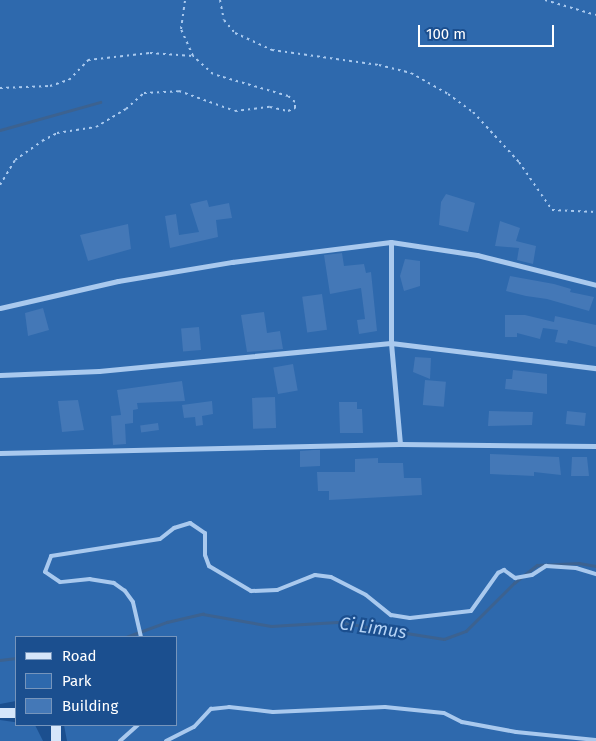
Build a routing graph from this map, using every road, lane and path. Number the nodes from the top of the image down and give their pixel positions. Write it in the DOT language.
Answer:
graph roads {
  1 [pos="185,0"];
  2 [pos="220,0"];
  3 [pos="545,0"];
  4 [pos="596,15"];
  5 [pos="193,56"];
  6 [pos="0,88"];
  7 [pos="0,185"];
  8 [pos="596,212"];
  9 [pos="391,242"];
  10 [pos="596,286"];
  11 [pos="0,308"];
  12 [pos="391,343"];
  13 [pos="596,368"];
  14 [pos="0,375"];
  15 [pos="400,444"];
  16 [pos="596,446"];
  17 [pos="0,453"];
  18 [pos="596,574"];
  19 [pos="141,636"];
  20 [pos="0,713"];
  21 [pos="15,713"];
  22 [pos="56,726"];
  23 [pos="137,726"];
  24 [pos="596,740"];
  25 [pos="56,741"];
  26 [pos="120,741"];
  27 [pos="166,741"];
  1 -- 5 [label="path"];
  2 -- 8 [label="path"];
  3 -- 4 [label="path"];
  5 -- 6 [label="path"];
  5 -- 7 [label="path"];
  9 -- 10 [label="street"];
  9 -- 11 [label="street"];
  9 -- 12 [label="street"];
  12 -- 13 [label="street"];
  12 -- 14 [label="street"];
  12 -- 15 [label="street"];
  15 -- 16 [label="street"];
  15 -- 17 [label="street"];
  18 -- 19 [label="lane"];
  20 -- 21 [label="street"];
  22 -- 25 [label="street"];
  23 -- 26 [label="lane"];
  24 -- 27 [label="lane"];
}
